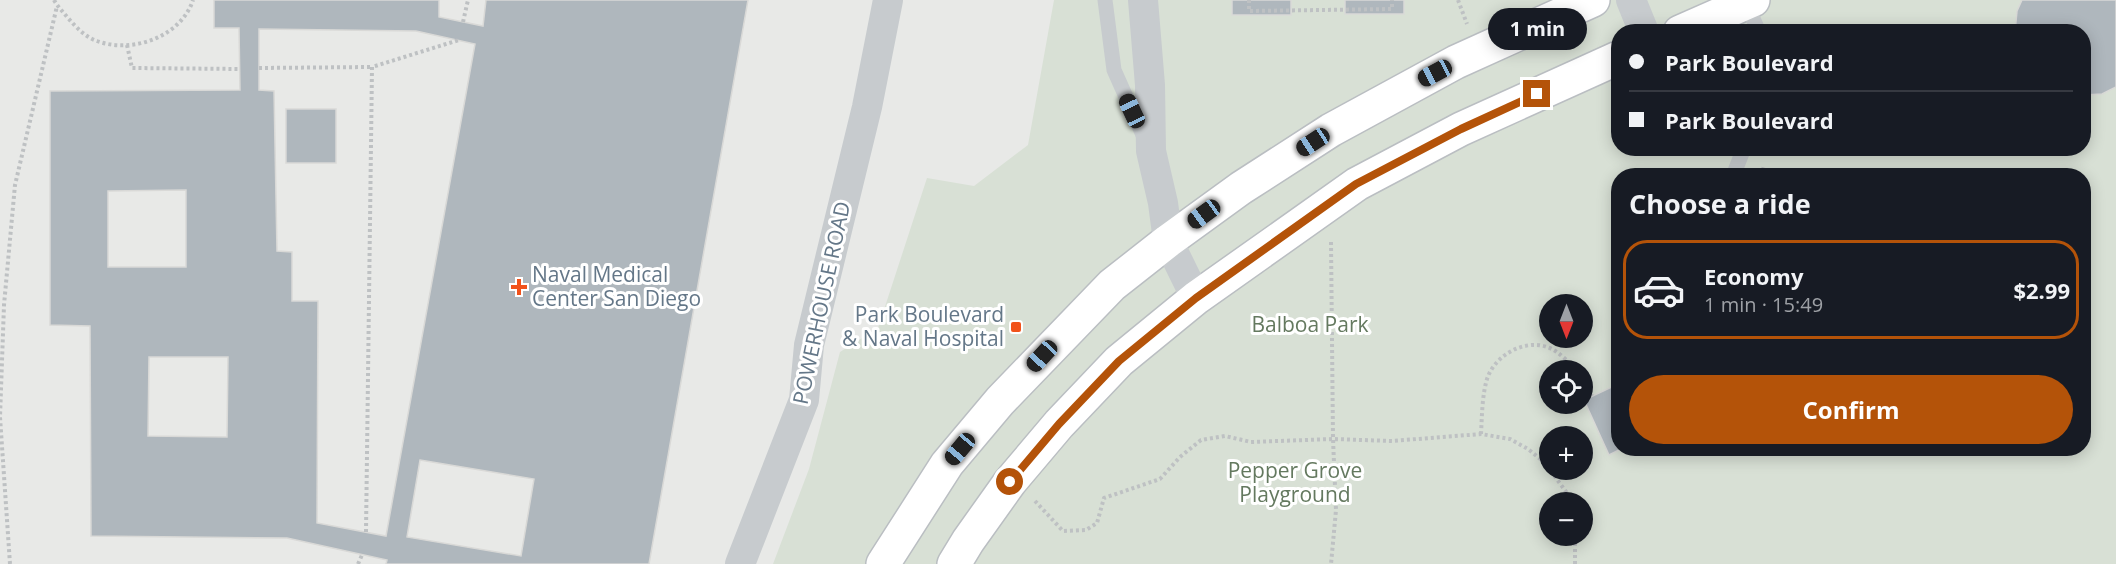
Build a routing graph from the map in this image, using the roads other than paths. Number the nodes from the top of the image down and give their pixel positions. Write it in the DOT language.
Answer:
graph roads {
  1 [pos="888,0"];
  2 [pos="1105,0"];
  3 [pos="1143,0"];
  4 [pos="1593,0"];
  5 [pos="1631,0"];
  6 [pos="1753,12"];
  7 [pos="1641,24"];
  8 [pos="1709,24"];
  9 [pos="1611,61"];
  10 [pos="1151,151"];
  11 [pos="1168,241"];
  12 [pos="1196,298"];
  13 [pos="740,564"];
  14 [pos="882,564"];
  15 [pos="954,564"];
  1 -- 13 [label="street, POWERHOUSE ROAD"];
  2 -- 10 [label="lane"];
  3 -- 10 [label="street"];
  4 -- 11 [label="main road"];
  5 -- 7 [label="street"];
  6 -- 8 [label="main road"];
  9 -- 12 [label="main road"];
  10 -- 11 [label="street"];
  11 -- 12 [label="street"];
  11 -- 14 [label="main road"];
  12 -- 15 [label="main road"];
}
